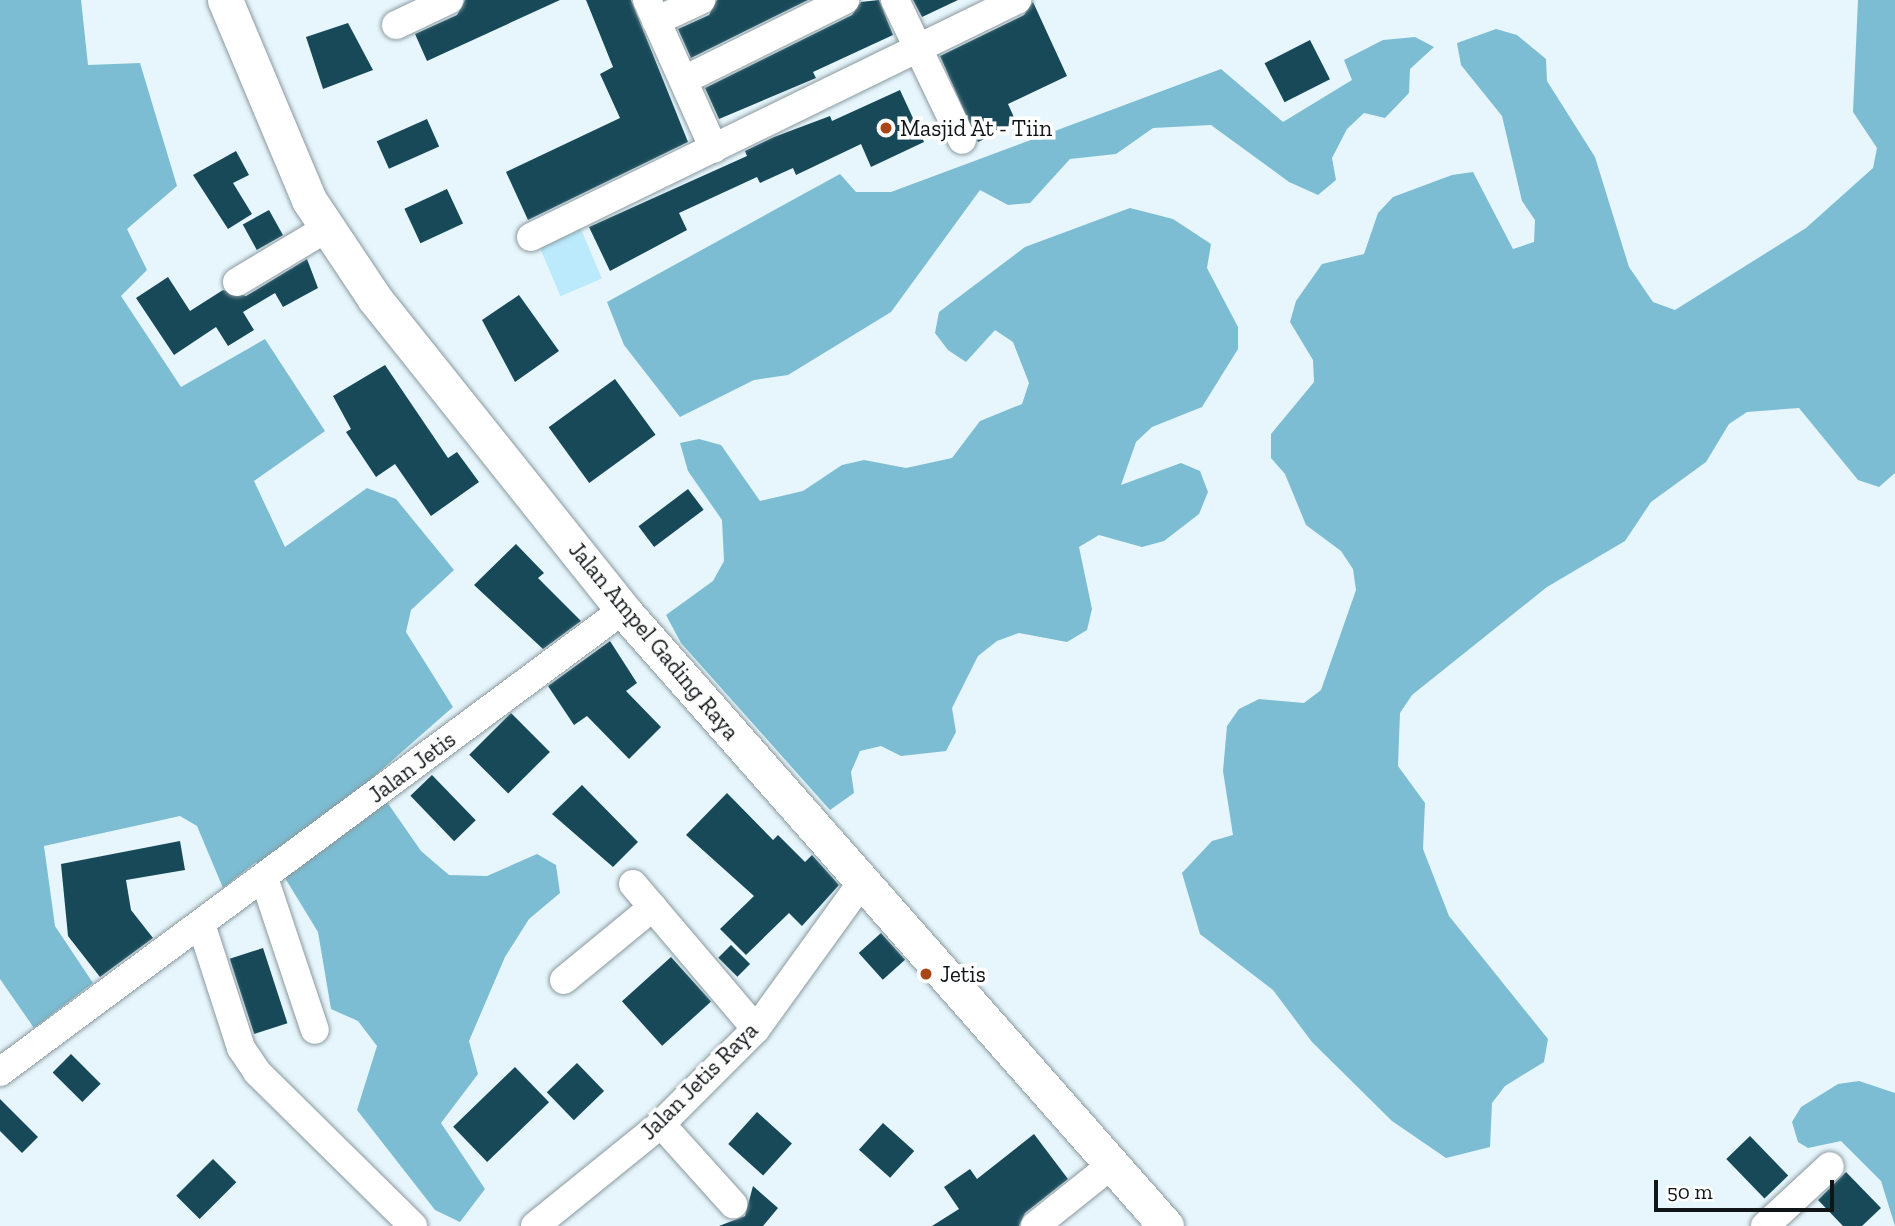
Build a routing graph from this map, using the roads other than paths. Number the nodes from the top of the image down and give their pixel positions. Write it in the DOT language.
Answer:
graph roads {
  1 [pos="226,0"];
  2 [pos="449,0"];
  3 [pos="701,0"];
  4 [pos="845,0"];
  5 [pos="895,0"];
  6 [pos="1017,0"];
  7 [pos="652,11"];
  8 [pos="396,25"];
  9 [pos="921,50"];
  10 [pos="684,80"];
  11 [pos="962,140"];
  12 [pos="714,149"];
  13 [pos="327,228"];
  14 [pos="531,237"];
  15 [pos="237,282"];
  16 [pos="624,610"];
  17 [pos="264,878"];
  18 [pos="864,879"];
  19 [pos="633,884"];
  20 [pos="653,907"];
  21 [pos="201,924"];
  22 [pos="564,980"];
  23 [pos="756,1029"];
  24 [pos="315,1030"];
  25 [pos="0,1072"];
  26 [pos="661,1124"];
  27 [pos="1114,1163"];
  28 [pos="1830,1166"];
  29 [pos="733,1204"];
  30 [pos="413,1226"];
  31 [pos="535,1226"];
  32 [pos="1035,1226"];
  33 [pos="1166,1226"];
  34 [pos="1765,1226"];
  1 -- 13 [label="main road, Jalan Ampel Gading Raya"];
  2 -- 8 [label="street"];
  3 -- 7 [label="street"];
  4 -- 10 [label="street"];
  5 -- 9 [label="street"];
  6 -- 9 [label="street"];
  7 -- 10 [label="street"];
  9 -- 11 [label="street"];
  9 -- 12 [label="street"];
  10 -- 12 [label="street"];
  12 -- 14 [label="street"];
  13 -- 15 [label="street"];
  13 -- 16 [label="main road, Jalan Ampel Gading Raya"];
  16 -- 17 [label="street, Jalan Jetis"];
  16 -- 18 [label="main road, Jalan Ampel Gading Raya"];
  17 -- 21 [label="street, Jalan Jetis"];
  17 -- 24 [label="street"];
  18 -- 23 [label="street, Jalan Jetis Raya"];
  18 -- 27 [label="main road, Jalan Ampel Gading Raya"];
  19 -- 20 [label="street"];
  20 -- 22 [label="street"];
  20 -- 23 [label="street"];
  21 -- 25 [label="street, Jalan Jetis"];
  21 -- 30 [label="street"];
  23 -- 26 [label="street, Jalan Jetis Raya"];
  26 -- 29 [label="street"];
  26 -- 31 [label="street, Jalan Jetis Raya"];
  27 -- 32 [label="street"];
  27 -- 33 [label="main road, Jalan Ampel Gading Raya"];
  28 -- 34 [label="street"];
}
